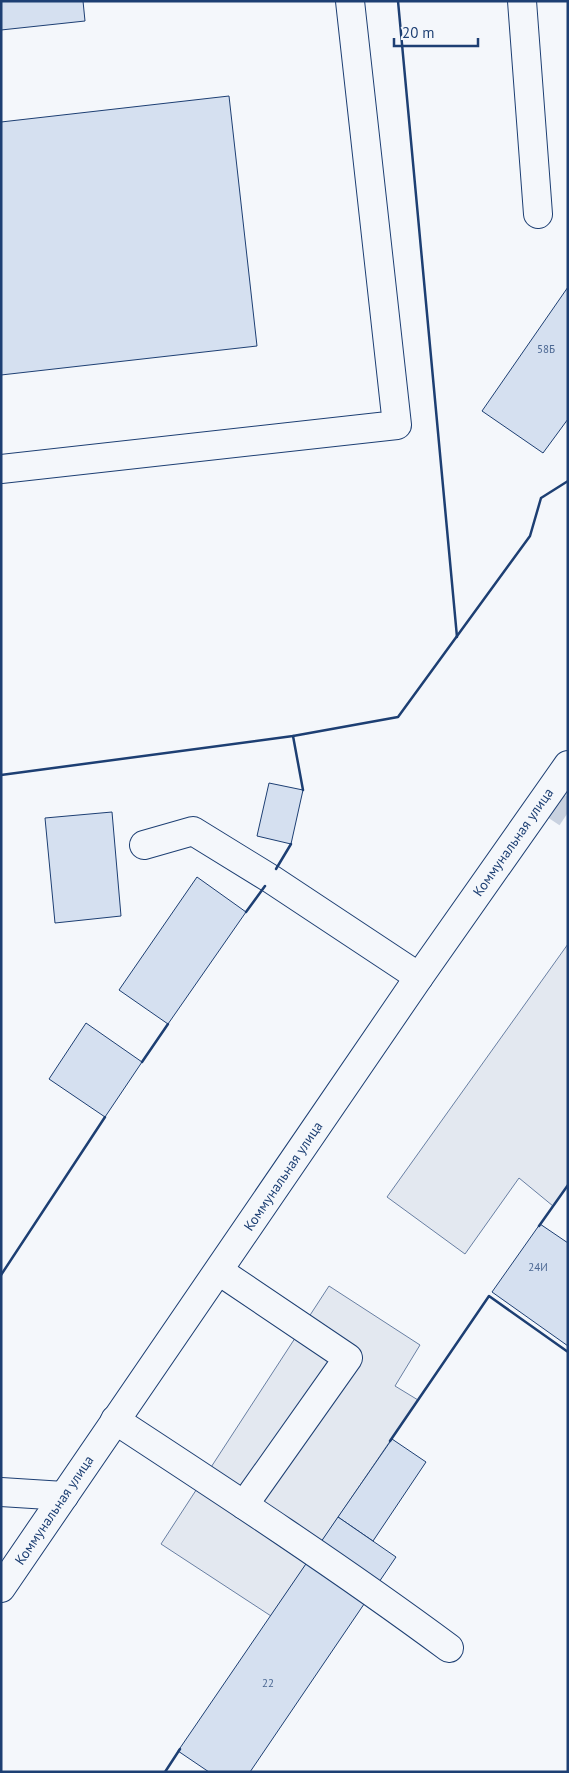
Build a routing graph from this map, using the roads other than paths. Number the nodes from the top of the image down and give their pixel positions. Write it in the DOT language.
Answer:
graph roads {
  1 [pos="350,1"];
  2 [pos="522,1"];
  3 [pos="538,214"];
  4 [pos="1,469"];
  5 [pos="568,765"];
  6 [pos="144,845"];
  7 [pos="418,977"];
  8 [pos="219,1271"];
  9 [pos="115,1420"];
  10 [pos="1,1492"];
  11 [pos="64,1496"];
  12 [pos="244,1505"];
  13 [pos="1,1588"];
  14 [pos="449,1648"];
  1 -- 4 [label="main road"];
  2 -- 3 [label="main road"];
  5 -- 7 [label="main road, Коммунальная улица"];
  6 -- 7 [label="main road"];
  7 -- 8 [label="main road, Коммунальная улица"];
  8 -- 9 [label="main road, Коммунальная улица"];
  8 -- 12 [label="main road"];
  9 -- 11 [label="main road, Коммунальная улица"];
  9 -- 12 [label="main road"];
  10 -- 11 [label="main road"];
  11 -- 13 [label="main road, Коммунальная улица"];
  12 -- 14 [label="main road"];
}
